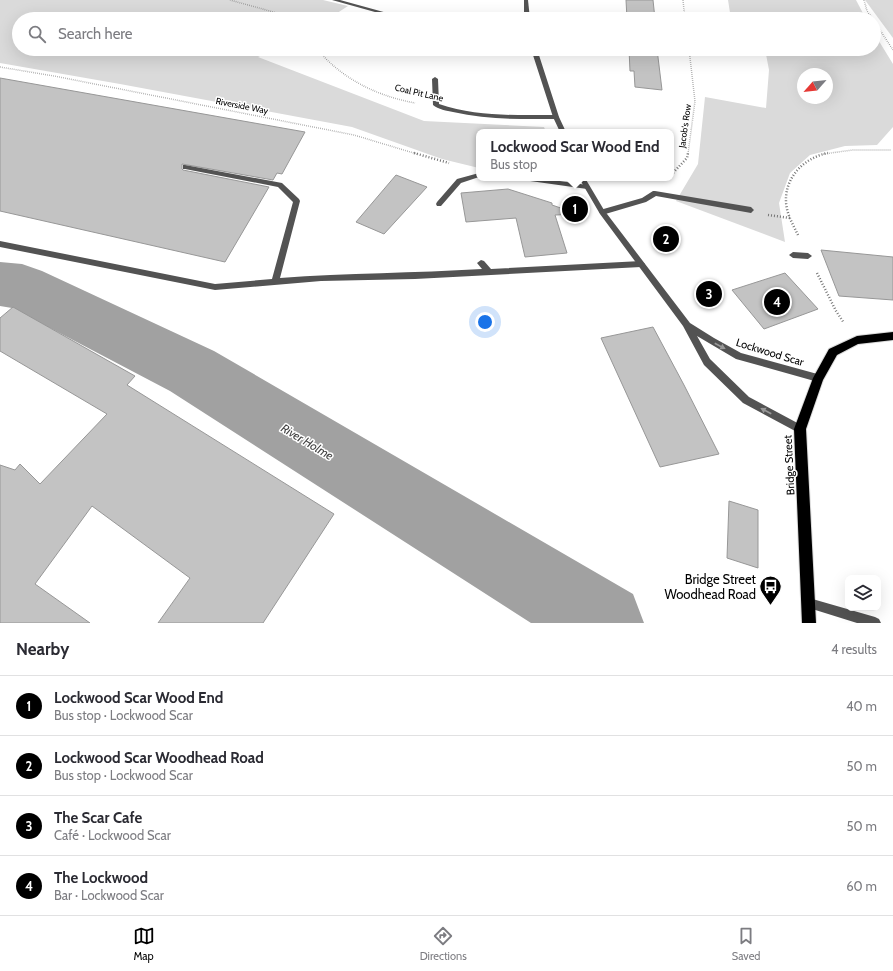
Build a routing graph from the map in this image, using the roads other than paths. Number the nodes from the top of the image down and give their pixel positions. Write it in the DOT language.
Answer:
graph roads {
  1 [pos="334,0"];
  2 [pos="526,0"];
  3 [pos="379,12"];
  4 [pos="526,12"];
  5 [pos="536,56"];
  6 [pos="434,79"];
  7 [pos="556,117"];
  8 [pos="562,129"];
  9 [pos="185,167"];
  10 [pos="476,176"];
  11 [pos="544,181"];
  12 [pos="583,181"];
  13 [pos="586,187"];
  14 [pos="438,204"];
  15 [pos="751,210"];
  16 [pos="602,212"];
  17 [pos="0,244"];
  18 [pos="793,255"];
  19 [pos="808,256"];
  20 [pos="481,262"];
  21 [pos="641,264"];
  22 [pos="489,272"];
  23 [pos="275,282"];
  24 [pos="687,325"];
  25 [pos="893,336"];
  26 [pos="818,378"];
  27 [pos="800,429"];
  28 [pos="809,603"];
  29 [pos="809,623"];
  30 [pos="875,623"];
  1 -- 3 [label="street"];
  2 -- 4 [label="street"];
  5 -- 7 [label="street"];
  6 -- 7 [label="street, Coal Pit Lane"];
  7 -- 8 [label="street"];
  9 -- 23 [label="street"];
  10 -- 14 [label="street"];
  11 -- 13 [label="street"];
  12 -- 13 [label="street, Lockwood Scar"];
  13 -- 16 [label="street, Lockwood Scar"];
  15 -- 16 [label="street"];
  16 -- 21 [label="street, Lockwood Scar"];
  17 -- 23 [label="street"];
  18 -- 19 [label="street"];
  20 -- 22 [label="street"];
  21 -- 22 [label="street"];
  21 -- 24 [label="street, Lockwood Scar"];
  22 -- 23 [label="street"];
  24 -- 26 [label="street, Lockwood Scar, one-way"];
  27 -- 24 [label="street, one-way"];
  25 -- 26 [label="main road, Bridge Street"];
  26 -- 27 [label="main road, Bridge Street"];
  27 -- 28 [label="main road, Bridge Street"];
  28 -- 29 [label="main road, Bridge Street"];
  28 -- 30 [label="street"];
}
